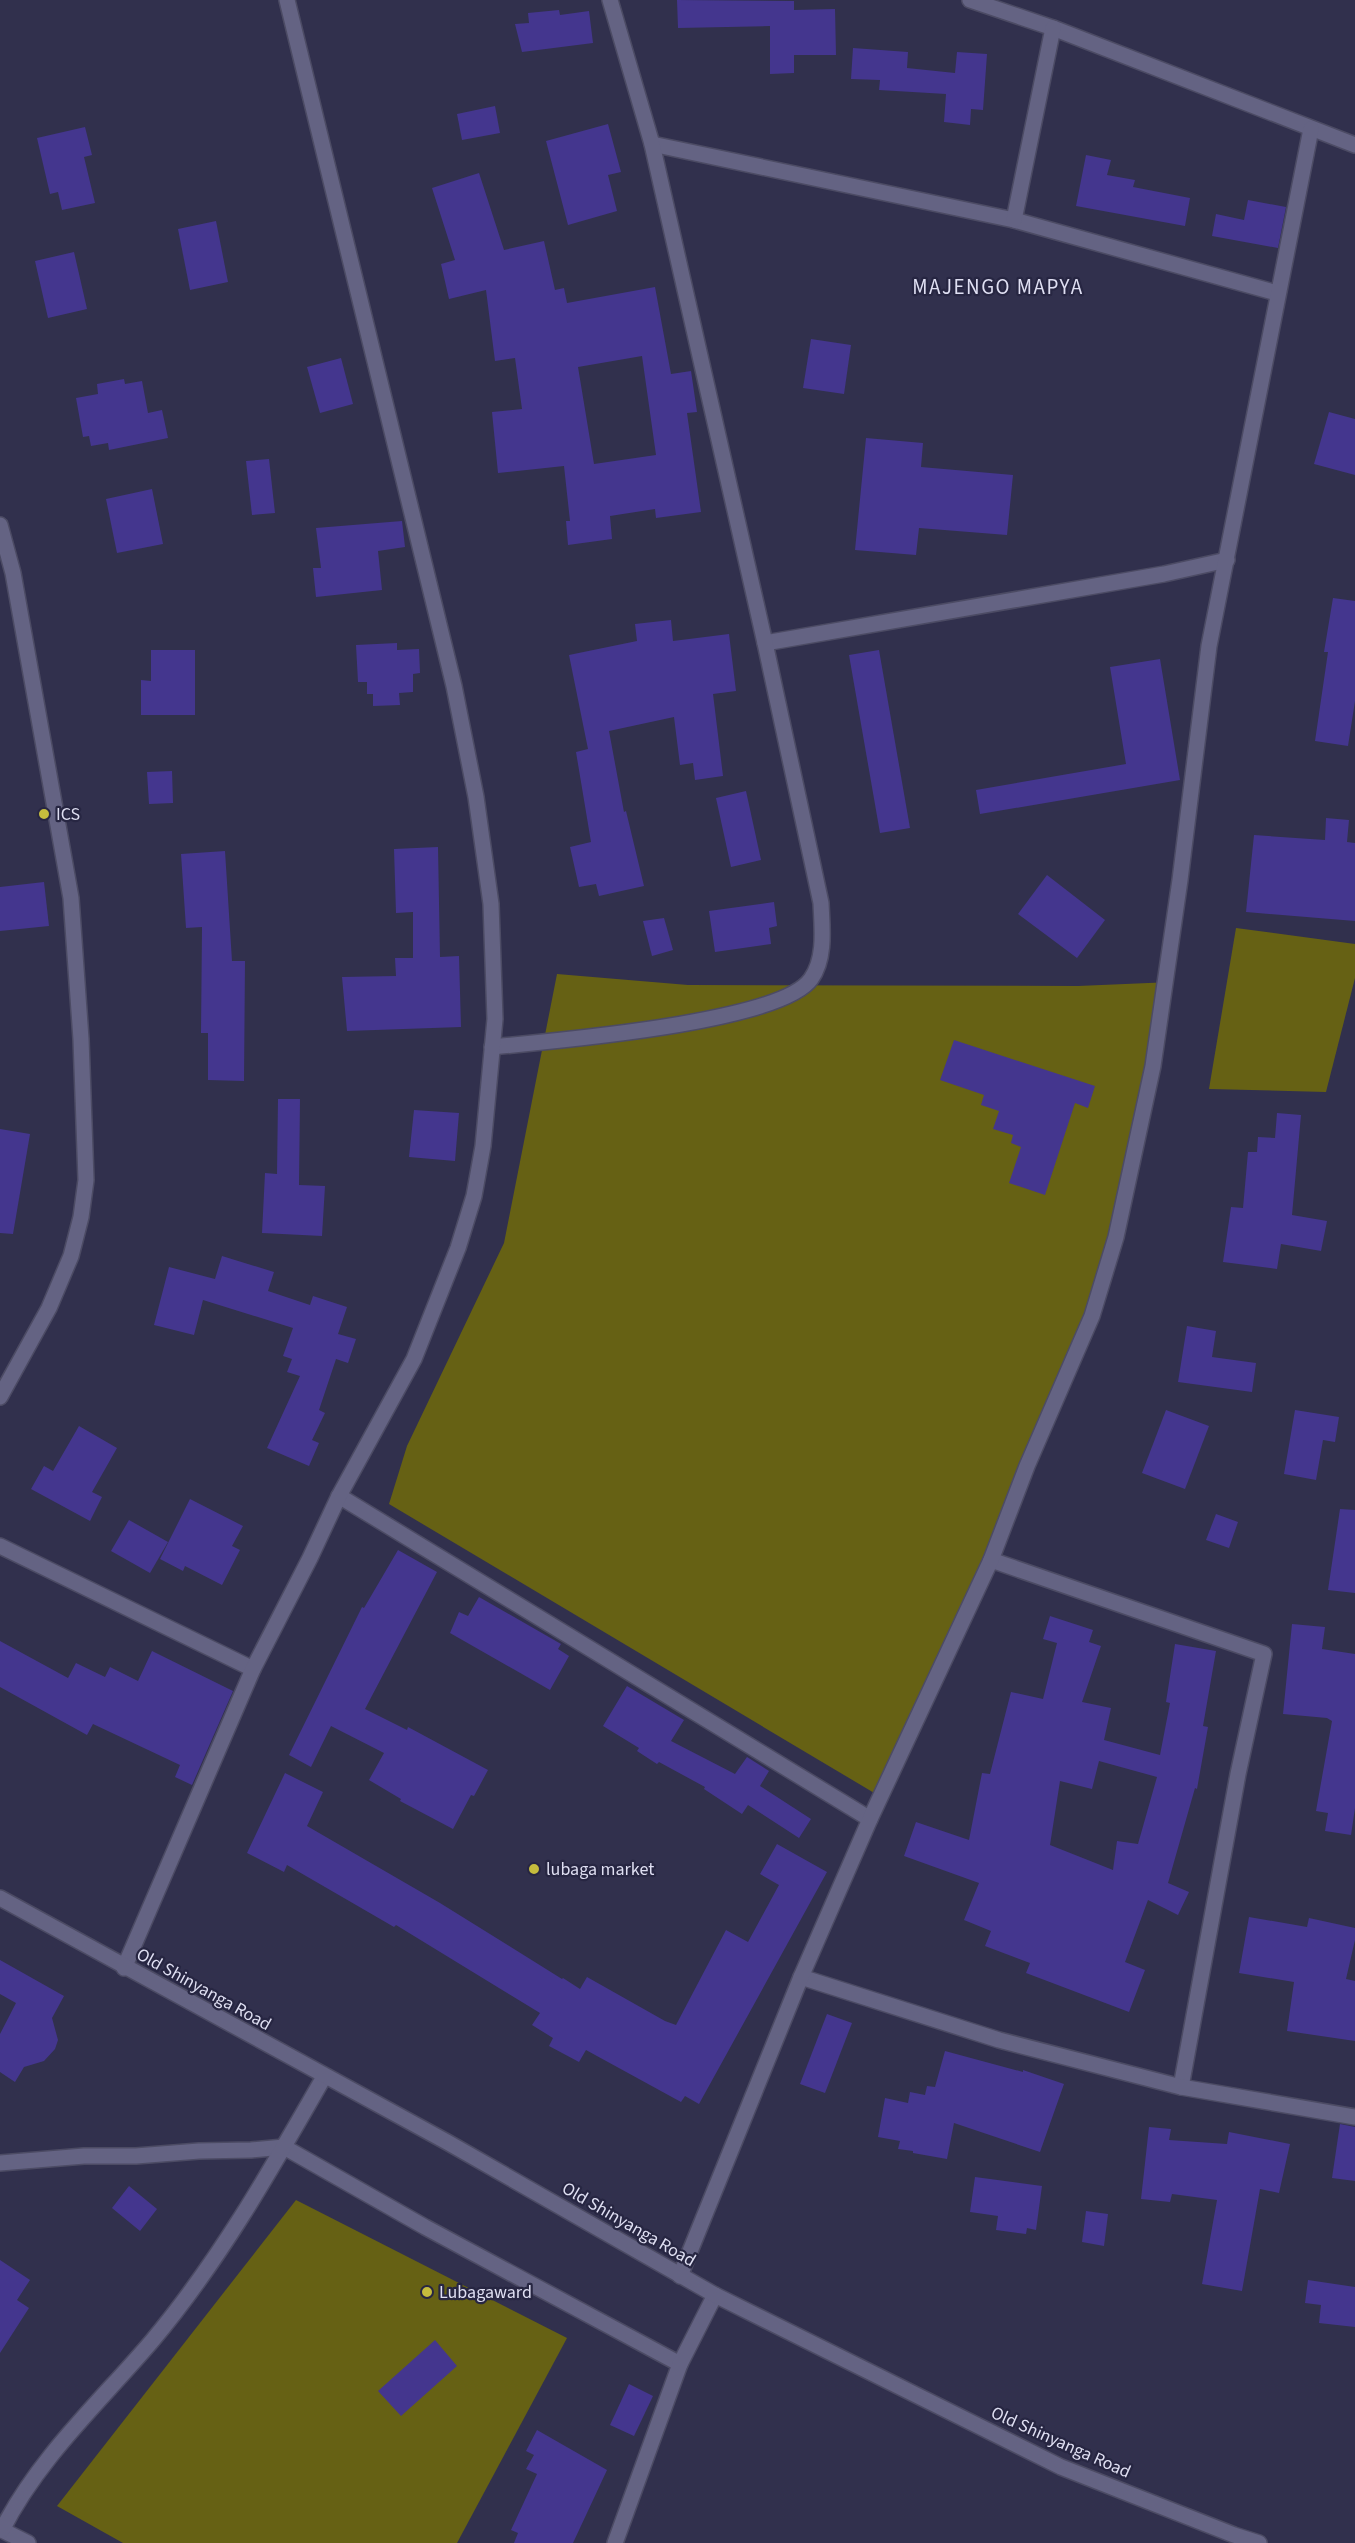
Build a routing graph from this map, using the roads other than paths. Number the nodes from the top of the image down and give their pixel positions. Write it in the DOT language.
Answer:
graph roads {
  1 [pos="288,0"];
  2 [pos="610,0"];
  3 [pos="970,0"];
  4 [pos="1053,28"];
  5 [pos="1311,129"];
  6 [pos="652,144"];
  7 [pos="1355,146"];
  8 [pos="1014,220"];
  9 [pos="1277,293"];
  10 [pos="0,525"];
  11 [pos="1227,560"];
  12 [pos="765,643"];
  13 [pos="492,1047"];
  14 [pos="0,1397"];
  15 [pos="339,1496"];
  16 [pos="0,1546"];
  17 [pos="991,1560"];
  18 [pos="253,1669"];
  19 [pos="870,1819"];
  20 [pos="0,1898"];
  21 [pos="124,1968"];
  22 [pos="801,1977"];
  23 [pos="324,2077"];
  24 [pos="1181,2087"];
  25 [pos="1355,2117"];
  26 [pos="284,2147"];
  27 [pos="0,2163"];
  28 [pos="680,2276"];
  29 [pos="715,2295"];
  30 [pos="680,2364"];
  31 [pos="1,2529"];
  32 [pos="28,2543"];
  33 [pos="615,2543"];
  34 [pos="1259,2543"];
  1 -- 13 [label="street"];
  2 -- 6 [label="street"];
  3 -- 4 [label="street"];
  4 -- 5 [label="street"];
  4 -- 8 [label="street"];
  5 -- 7 [label="street"];
  5 -- 9 [label="street"];
  6 -- 8 [label="street"];
  6 -- 12 [label="street"];
  8 -- 9 [label="street"];
  9 -- 11 [label="street"];
  10 -- 14 [label="street"];
  11 -- 12 [label="street"];
  11 -- 17 [label="street"];
  12 -- 13 [label="street"];
  13 -- 15 [label="street"];
  15 -- 18 [label="street"];
  15 -- 19 [label="street"];
  16 -- 18 [label="street"];
  17 -- 19 [label="street"];
  17 -- 24 [label="street"];
  18 -- 21 [label="street"];
  19 -- 22 [label="street"];
  20 -- 21 [label="street, Old Shinyanga Road"];
  21 -- 23 [label="street, Old Shinyanga Road"];
  22 -- 24 [label="street"];
  22 -- 28 [label="street"];
  23 -- 26 [label="street"];
  23 -- 28 [label="street, Old Shinyanga Road"];
  24 -- 25 [label="street"];
  26 -- 27 [label="street"];
  26 -- 30 [label="street"];
  26 -- 31 [label="street"];
  28 -- 29 [label="street, Old Shinyanga Road"];
  29 -- 30 [label="street"];
  29 -- 34 [label="street, Old Shinyanga Road"];
  30 -- 33 [label="street"];
  31 -- 32 [label="street"];
}
